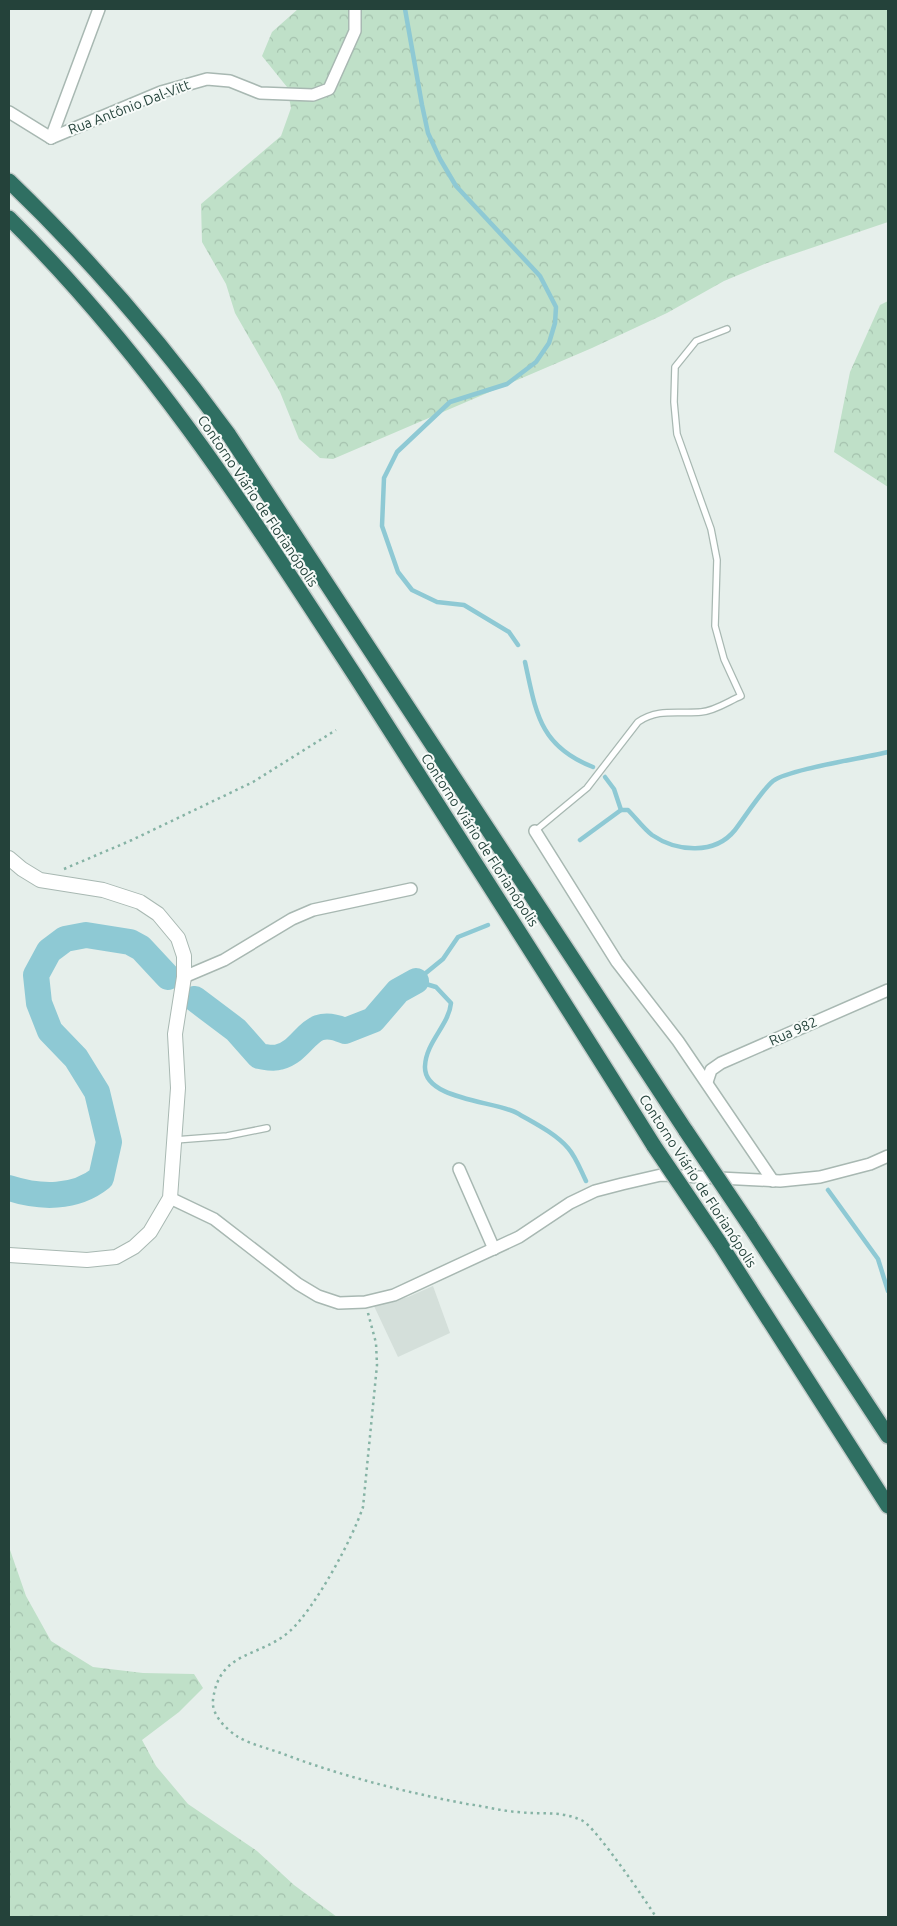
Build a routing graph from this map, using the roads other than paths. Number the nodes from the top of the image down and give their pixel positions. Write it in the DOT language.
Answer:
graph roads {
  1 [pos="99,9"];
  2 [pos="355,9"];
  3 [pos="9,112"];
  4 [pos="51,138"];
  5 [pos="9,180"];
  6 [pos="9,218"];
  7 [pos="727,329"];
  8 [pos="535,831"];
  9 [pos="9,858"];
  10 [pos="411,889"];
  11 [pos="184,977"];
  12 [pos="888,990"];
  13 [pos="707,1082"];
  14 [pos="268,1128"];
  15 [pos="176,1140"];
  16 [pos="888,1156"];
  17 [pos="459,1169"];
  18 [pos="773,1181"];
  19 [pos="170,1198"];
  20 [pos="494,1249"];
  21 [pos="9,1255"];
  22 [pos="888,1436"];
  23 [pos="888,1506"];
  1 -- 4 [label="street"];
  2 -- 4 [label="street, Rua Antônio Dal-Vitt"];
  3 -- 4 [label="street"];
  5 -- 22 [label="highway, Contorno Viário de Florianópolis, bridge"];
  6 -- 23 [label="highway, Contorno Viário de Florianópolis, bridge"];
  7 -- 8 [label="lane"];
  8 -- 13 [label="street"];
  9 -- 11 [label="street"];
  10 -- 11 [label="street"];
  11 -- 15 [label="street"];
  12 -- 13 [label="street, Rua 982"];
  13 -- 18 [label="street"];
  14 -- 15 [label="lane"];
  15 -- 19 [label="street"];
  16 -- 18 [label="street"];
  17 -- 20 [label="street"];
  18 -- 20 [label="street"];
  19 -- 20 [label="street"];
  19 -- 21 [label="street"];
}
